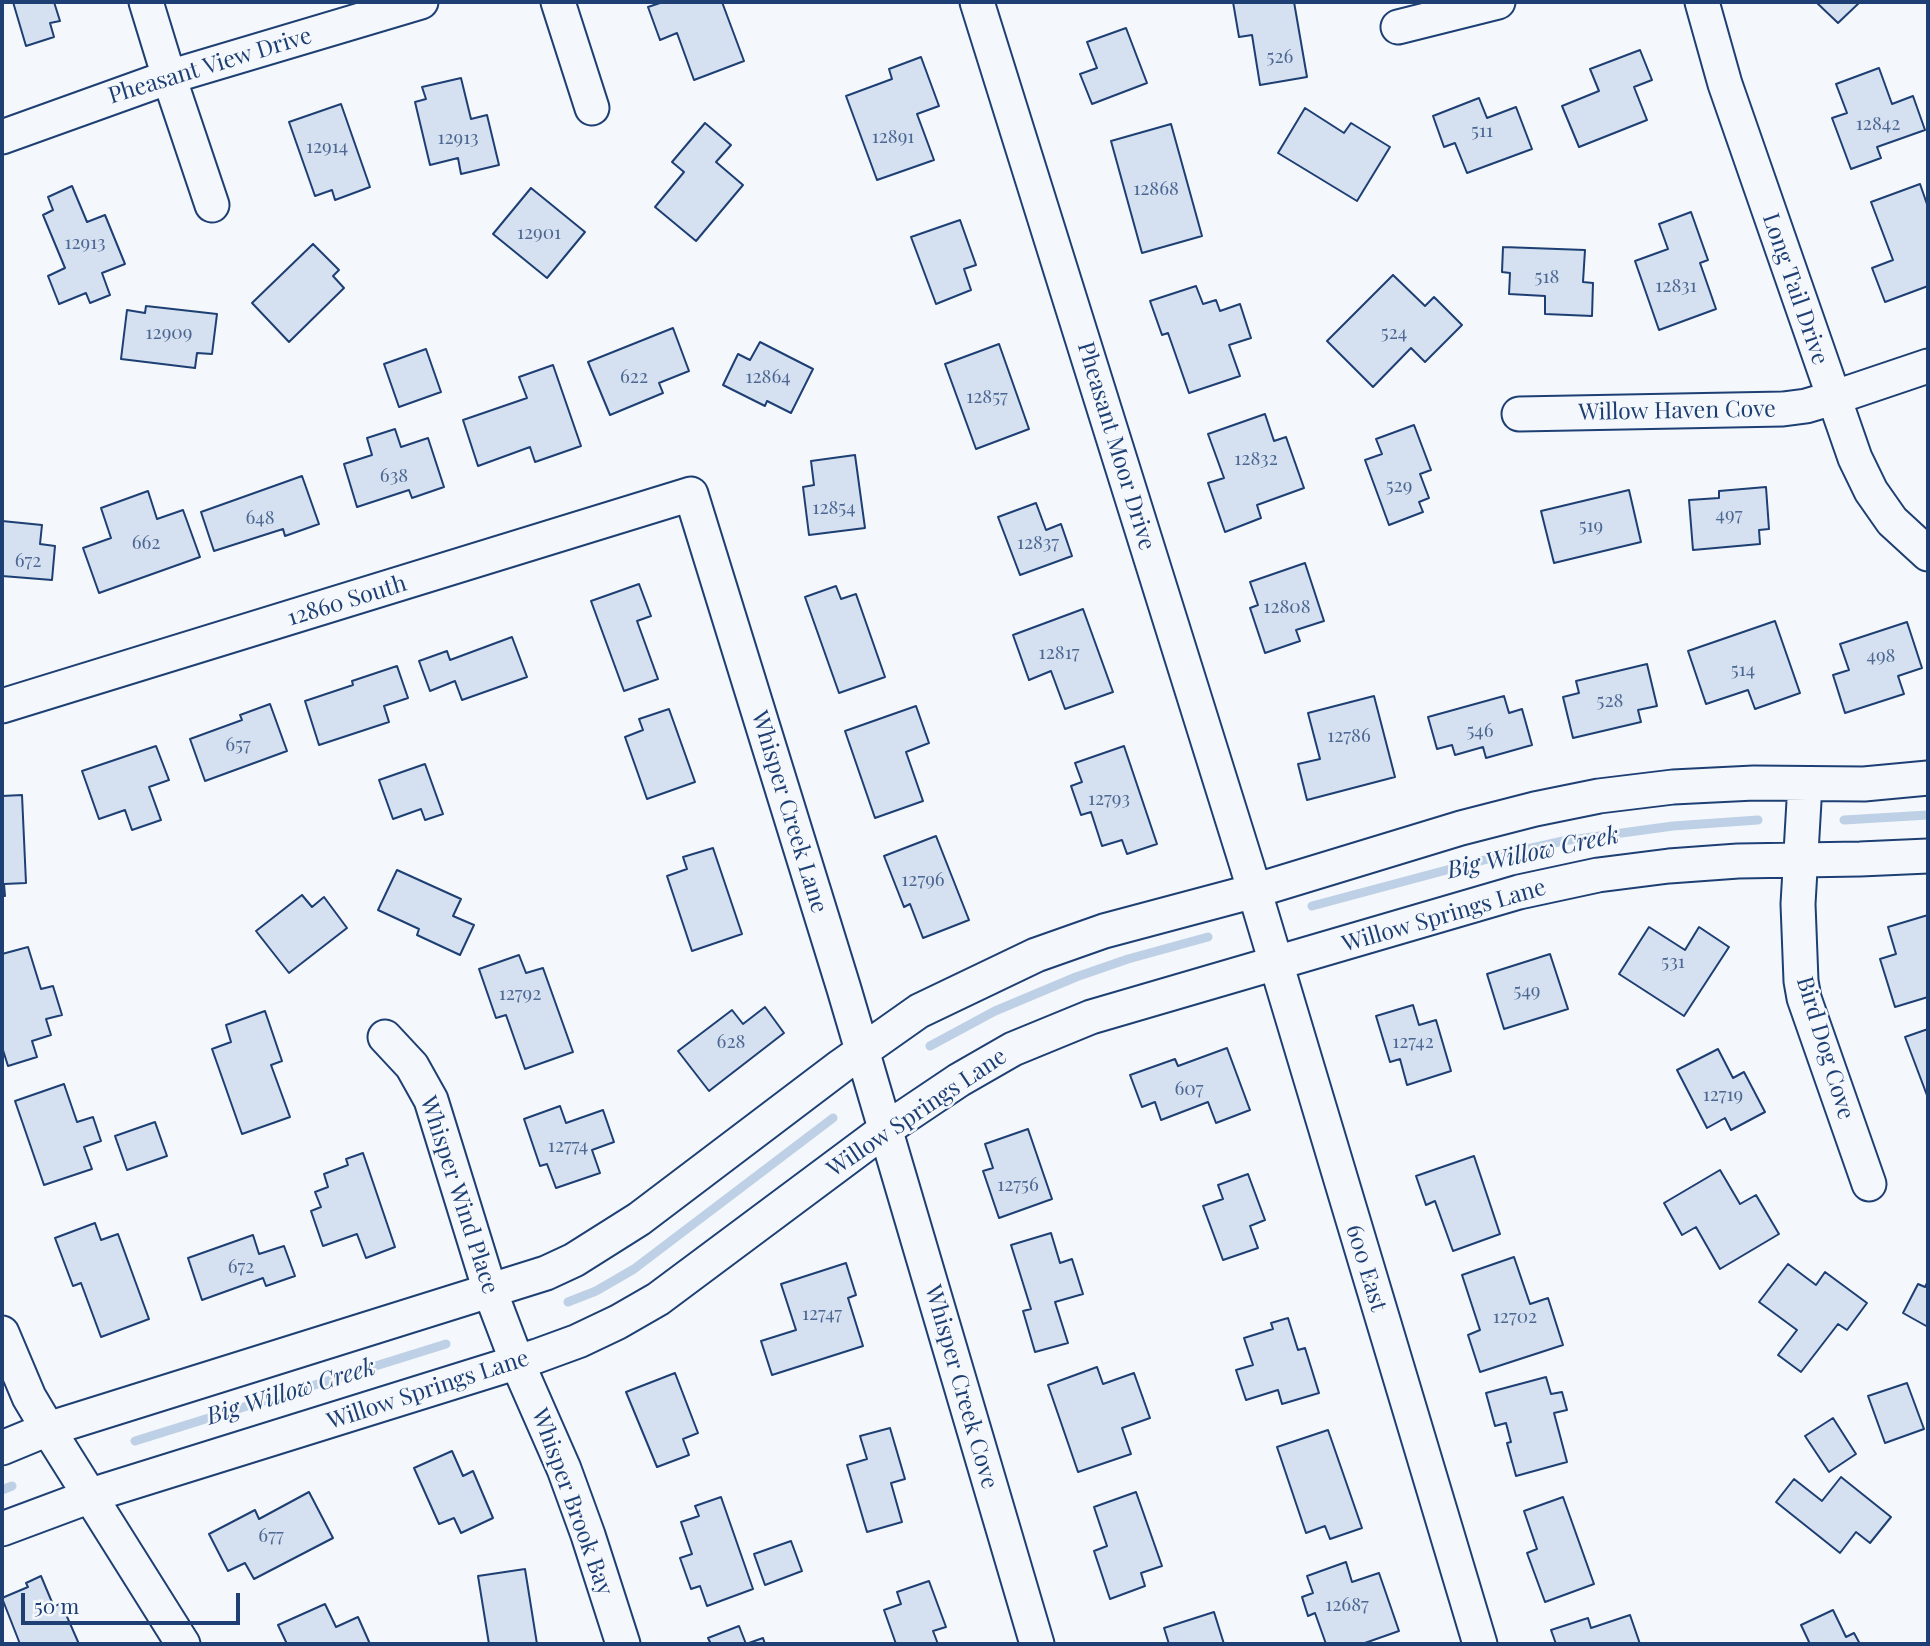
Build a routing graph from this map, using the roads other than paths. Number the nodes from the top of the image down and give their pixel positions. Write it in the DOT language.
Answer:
graph roads {
  1 [pos="146,2"];
  2 [pos="421,2"];
  3 [pos="558,2"];
  4 [pos="977,2"];
  5 [pos="1498,2"];
  6 [pos="1702,2"];
  7 [pos="1398,27"];
  8 [pos="169,77"];
  9 [pos="592,108"];
  10 [pos="2,137"];
  11 [pos="212,205"];
  12 [pos="1928,366"];
  13 [pos="1833,398"];
  14 [pos="1519,414"];
  15 [pos="691,494"];
  16 [pos="1928,554"];
  17 [pos="2,706"];
  18 [pos="1928,778"];
  19 [pos="1805,783"];
  20 [pos="1928,856"];
  21 [pos="1801,859"];
  22 [pos="1254,891"];
  23 [pos="1275,964"];
  24 [pos="385,1037"];
  25 [pos="862,1051"];
  26 [pos="886,1129"];
  27 [pos="1869,1184"];
  28 [pos="490,1291"];
  29 [pos="2,1333"];
  30 [pos="517,1362"];
  31 [pos="48,1429"];
  32 [pos="2,1448"];
  33 [pos="89,1497"];
  34 [pos="2,1529"];
  35 [pos="183,1644"];
  36 [pos="623,1644"];
  37 [pos="1037,1644"];
  38 [pos="1480,1644"];
  1 -- 8 [label="street"];
  2 -- 8 [label="street, Pheasant View Drive"];
  3 -- 9 [label="street"];
  4 -- 22 [label="street, Pheasant Moor Drive"];
  5 -- 7 [label="street"];
  6 -- 13 [label="street, Long Tail Drive"];
  8 -- 10 [label="street, Pheasant View Drive"];
  8 -- 11 [label="street"];
  12 -- 13 [label="street, Willow Haven Cove"];
  13 -- 14 [label="street, Willow Haven Cove"];
  13 -- 16 [label="street, Long Tail Drive"];
  15 -- 17 [label="street, 12860 South"];
  15 -- 25 [label="street, Whisper Creek Lane"];
  18 -- 19 [label="street"];
  19 -- 21 [label="street, Bird Dog Cove"];
  19 -- 22 [label="street"];
  20 -- 21 [label="street, Willow Springs Lane"];
  21 -- 23 [label="street, Willow Springs Lane"];
  21 -- 27 [label="street, Bird Dog Cove"];
  22 -- 23 [label="street, 600 East"];
  22 -- 25 [label="street"];
  23 -- 26 [label="street, Willow Springs Lane"];
  23 -- 38 [label="street, 600 East"];
  24 -- 28 [label="street, Whisper Wind Place"];
  25 -- 26 [label="street, Whisper Creek Lane"];
  25 -- 28 [label="street"];
  26 -- 30 [label="street, Willow Springs Lane"];
  26 -- 37 [label="street, Whisper Creek Cove"];
  28 -- 30 [label="street, Whisper Wind Place"];
  28 -- 31 [label="street"];
  29 -- 31 [label="street"];
  30 -- 33 [label="street, Willow Springs Lane"];
  30 -- 36 [label="street, Whisper Brook Bay"];
  31 -- 32 [label="street"];
  31 -- 33 [label="street"];
  33 -- 34 [label="street, Willow Springs Lane"];
  33 -- 35 [label="street"];
}
